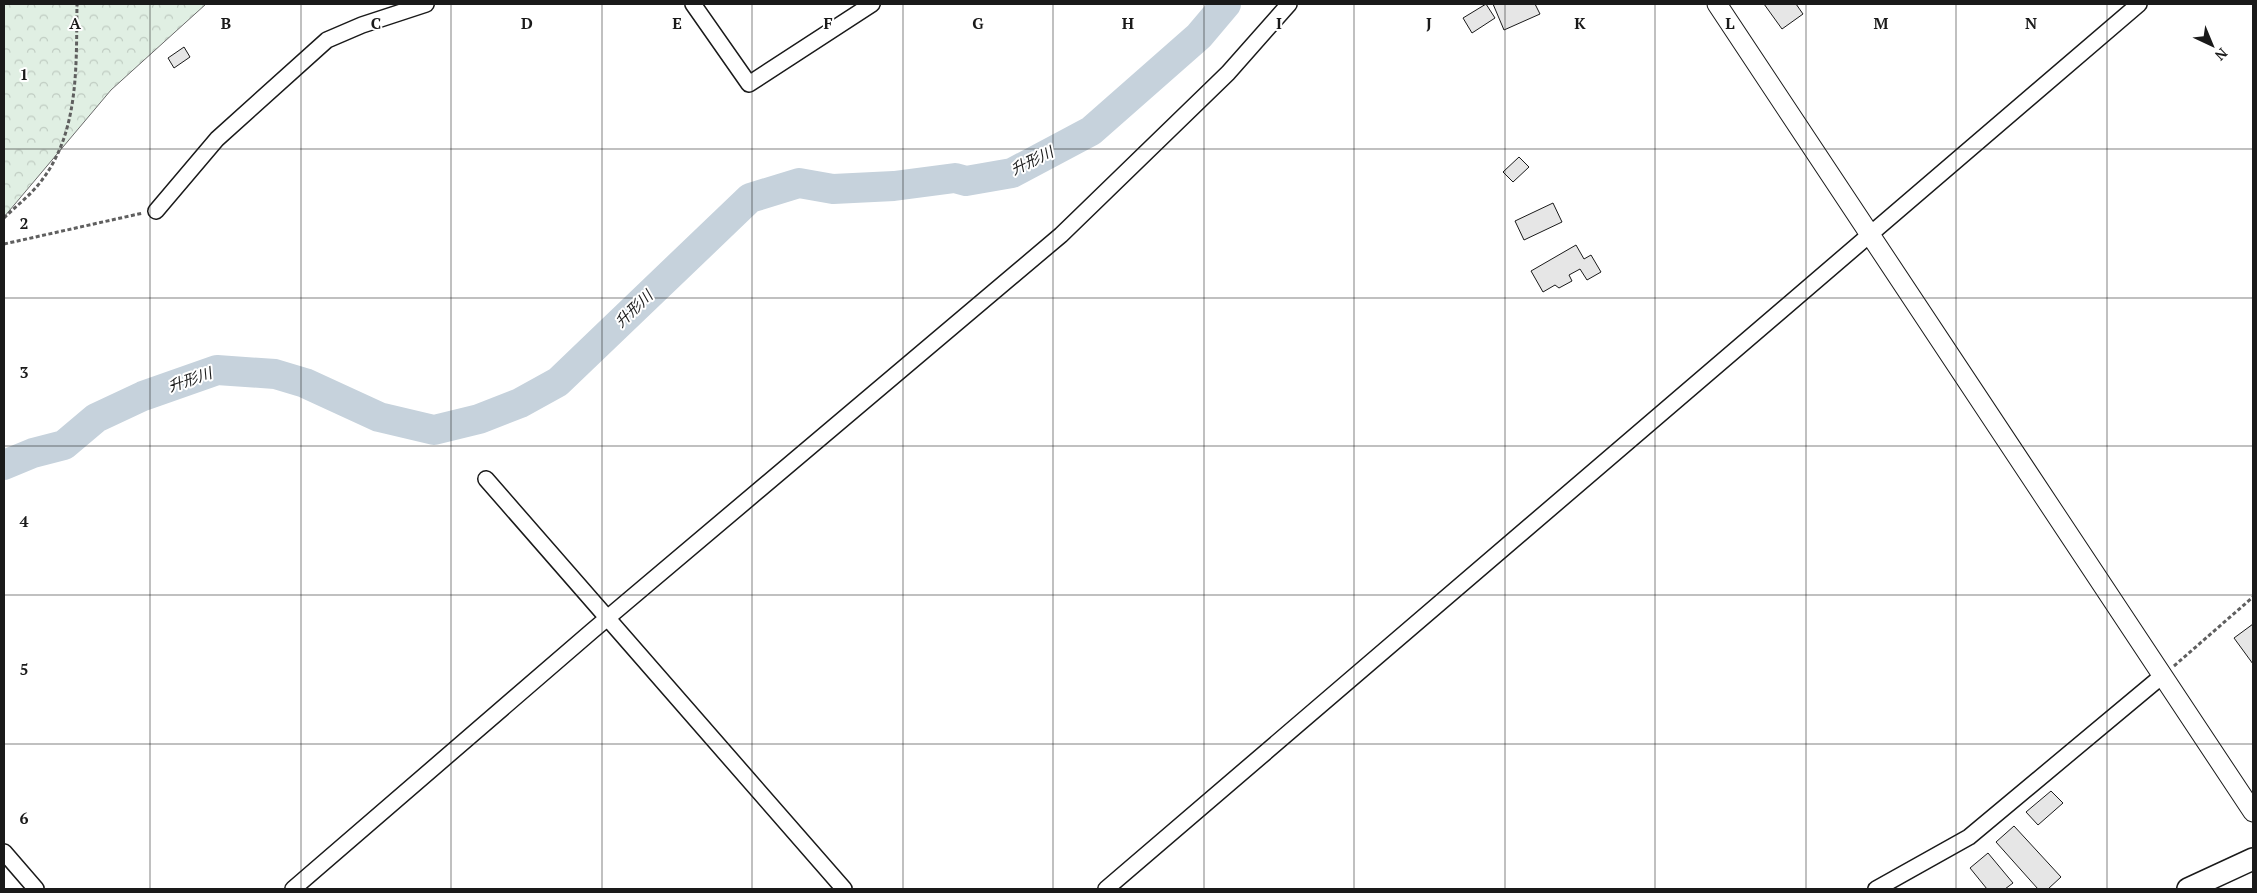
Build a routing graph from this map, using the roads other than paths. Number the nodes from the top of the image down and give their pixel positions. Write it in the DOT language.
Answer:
graph roads {
  1 [pos="426,4"];
  2 [pos="692,4"];
  3 [pos="872,4"];
  4 [pos="1289,4"];
  5 [pos="1717,4"];
  6 [pos="2139,4"];
  7 [pos="156,211"];
  8 [pos="1871,235"];
  9 [pos="486,479"];
  10 [pos="607,618"];
  11 [pos="2162,676"];
  12 [pos="2253,812"];
  13 [pos="4,852"];
  14 [pos="2253,860"];
  15 [pos="36,889"];
  16 [pos="292,889"];
  17 [pos="844,889"];
  18 [pos="1106,889"];
  19 [pos="1876,889"];
  20 [pos="2188,889"];
  1 -- 7 [label="street"];
  2 -- 3 [label="street"];
  4 -- 10 [label="street"];
  5 -- 8 [label="street"];
  6 -- 8 [label="street"];
  8 -- 11 [label="street"];
  8 -- 18 [label="street"];
  9 -- 10 [label="street"];
  10 -- 16 [label="street"];
  10 -- 17 [label="street"];
  11 -- 12 [label="street"];
  11 -- 19 [label="street"];
  13 -- 15 [label="street"];
  14 -- 20 [label="main road"];
}
